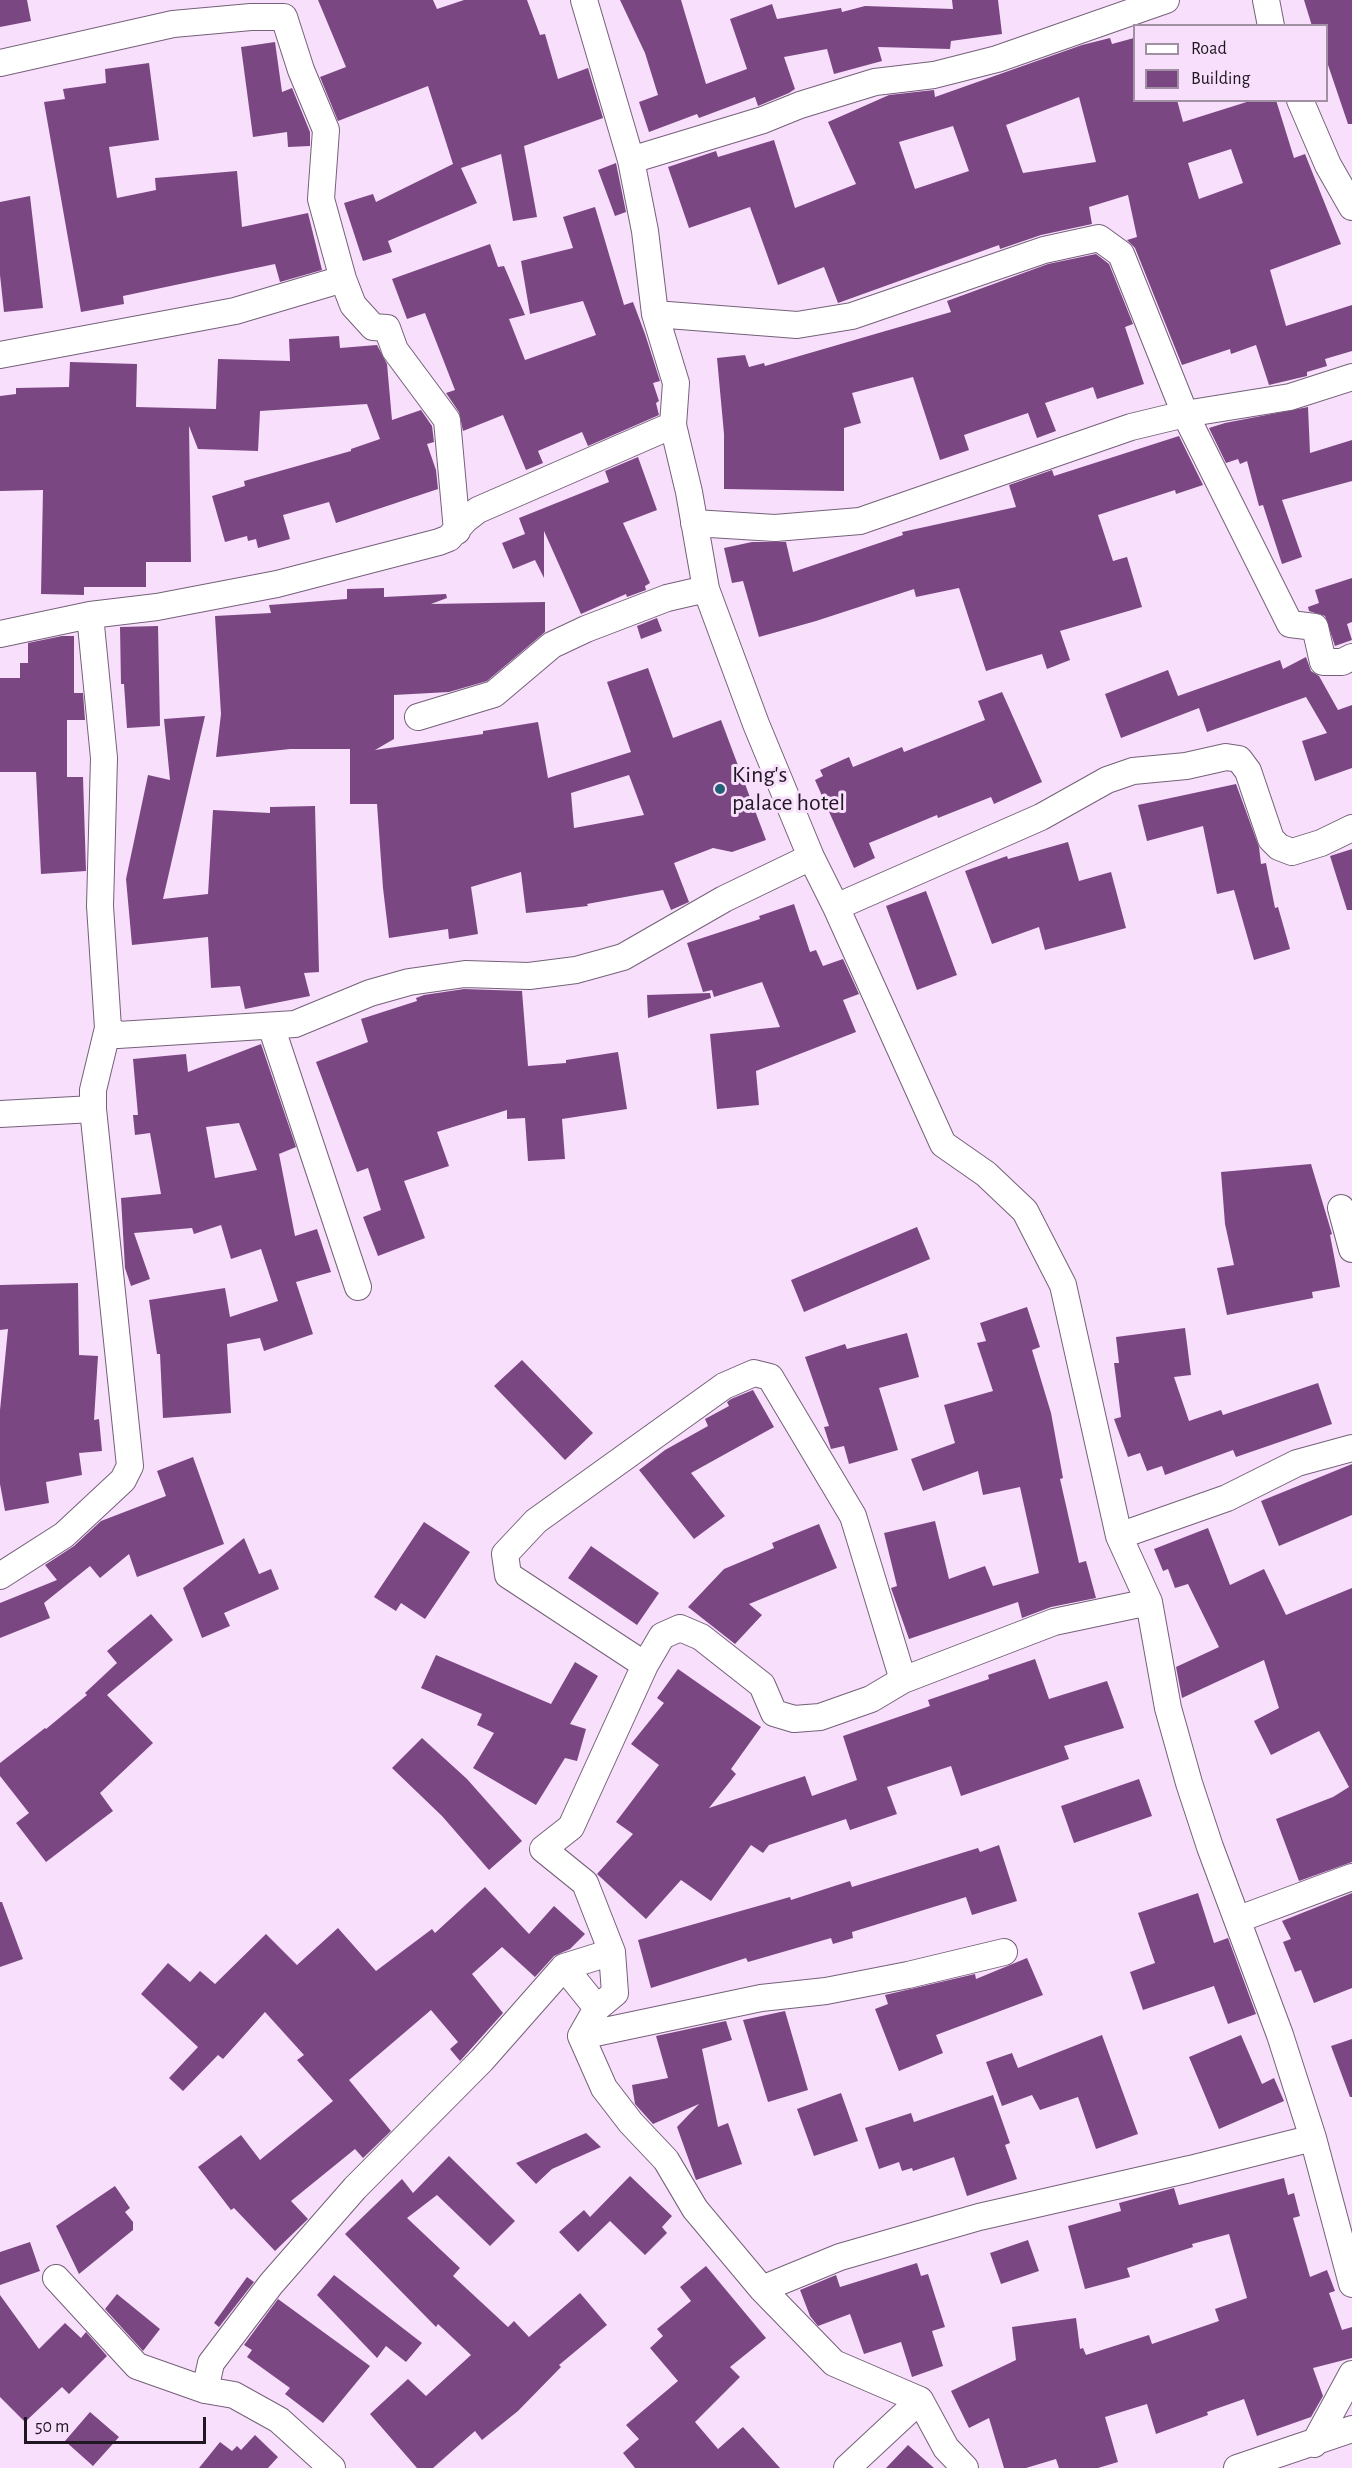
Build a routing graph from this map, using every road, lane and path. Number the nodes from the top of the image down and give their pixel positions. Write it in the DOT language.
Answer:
graph roads {
  1 [pos="584,0"];
  2 [pos="1166,0"];
  3 [pos="1266,0"];
  4 [pos="1271,24"];
  5 [pos="0,63"];
  6 [pos="1301,102"];
  7 [pos="631,160"];
  8 [pos="1352,207"];
  9 [pos="343,279"];
  10 [pos="655,314"];
  11 [pos="0,355"];
  12 [pos="1352,377"];
  13 [pos="1185,414"];
  14 [pos="673,425"];
  15 [pos="694,523"];
  16 [pos="457,531"];
  17 [pos="706,589"];
  18 [pos="90,615"];
  19 [pos="0,634"];
  20 [pos="1352,657"];
  21 [pos="418,717"];
  22 [pos="1352,828"];
  23 [pos="811,857"];
  24 [pos="836,907"];
  25 [pos="271,1026"];
  26 [pos="108,1028"];
  27 [pos="93,1109"];
  28 [pos="0,1114"];
  29 [pos="1341,1208"];
  30 [pos="1352,1249"];
  31 [pos="358,1287"];
  32 [pos="1352,1448"];
  33 [pos="1119,1536"];
  34 [pos="0,1576"];
  35 [pos="1149,1602"];
  36 [pos="645,1665"];
  37 [pos="903,1680"];
  38 [pos="1352,1876"];
  39 [pos="1239,1919"];
  40 [pos="612,1952"];
  41 [pos="1004,1952"];
  42 [pos="564,1967"];
  43 [pos="597,2008"];
  44 [pos="580,2036"];
  45 [pos="1313,2138"];
  46 [pos="56,2278"];
  47 [pos="1352,2284"];
  48 [pos="762,2289"];
  49 [pos="1352,2374"];
  50 [pos="205,2390"];
  51 [pos="920,2400"];
  52 [pos="1352,2429"];
  53 [pos="1314,2444"];
  54 [pos="333,2468"];
  55 [pos="847,2468"];
  56 [pos="965,2468"];
  57 [pos="1237,2468"];
  1 -- 7 [label="street"];
  2 -- 7 [label="street"];
  3 -- 4 [label="street"];
  5 -- 9 [label="street"];
  6 -- 8 [label="street"];
  7 -- 10 [label="street"];
  9 -- 11 [label="street"];
  9 -- 16 [label="street"];
  10 -- 13 [label="street"];
  10 -- 14 [label="street"];
  12 -- 13 [label="street"];
  13 -- 15 [label="street"];
  13 -- 20 [label="street"];
  14 -- 15 [label="street"];
  14 -- 16 [label="street"];
  15 -- 17 [label="street"];
  16 -- 18 [label="street"];
  17 -- 21 [label="street"];
  17 -- 23 [label="street"];
  18 -- 19 [label="street"];
  18 -- 26 [label="street"];
  22 -- 24 [label="street"];
  23 -- 24 [label="street"];
  23 -- 25 [label="street"];
  24 -- 33 [label="street"];
  25 -- 26 [label="street"];
  25 -- 31 [label="street"];
  26 -- 27 [label="street"];
  27 -- 28 [label="street"];
  27 -- 34 [label="street"];
  29 -- 30 [label="street"];
  32 -- 33 [label="street"];
  33 -- 35 [label="street"];
  35 -- 37 [label="street"];
  35 -- 39 [label="street"];
  36 -- 37 [label="street"];
  36 -- 37 [label="street"];
  36 -- 40 [label="street"];
  38 -- 39 [label="street"];
  39 -- 45 [label="street"];
  40 -- 42 [label="street"];
  40 -- 43 [label="street"];
  41 -- 44 [label="street"];
  42 -- 43 [label="street"];
  42 -- 50 [label="street"];
  43 -- 44 [label="street"];
  44 -- 48 [label="street"];
  45 -- 47 [label="street"];
  45 -- 48 [label="street"];
  46 -- 50 [label="street"];
  48 -- 51 [label="street"];
  49 -- 53 [label="street"];
  50 -- 54 [label="street"];
  51 -- 55 [label="street"];
  51 -- 56 [label="street"];
  52 -- 53 [label="street"];
  53 -- 57 [label="street"];
}
